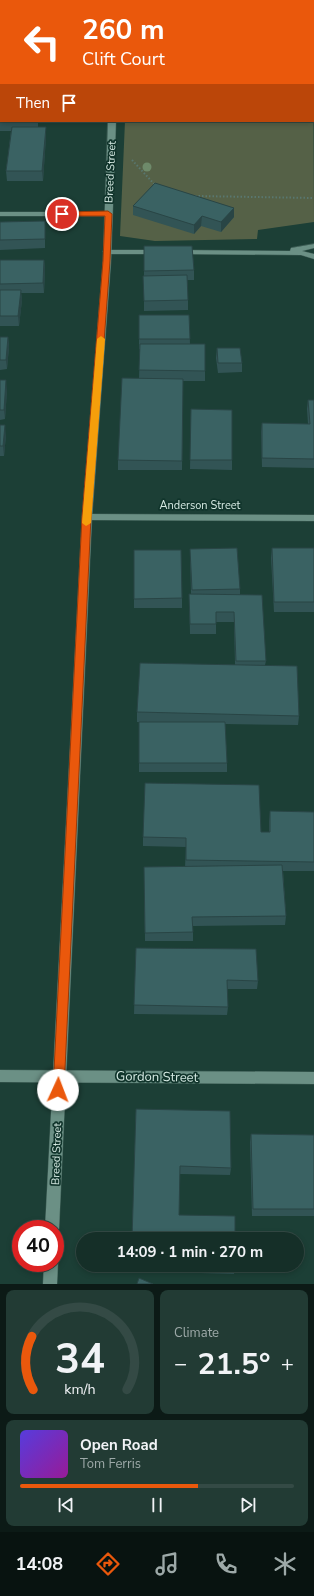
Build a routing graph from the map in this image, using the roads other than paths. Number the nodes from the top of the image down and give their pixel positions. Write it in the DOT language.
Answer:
graph roads {
  1 [pos="112,122"];
  2 [pos="0,214"];
  3 [pos="108,214"];
  4 [pos="314,246"];
  5 [pos="107,252"];
  6 [pos="275,253"];
  7 [pos="314,257"];
  8 [pos="87,517"];
  9 [pos="314,518"];
  10 [pos="59,1075"];
  11 [pos="0,1076"];
  12 [pos="314,1078"];
  13 [pos="52,1220"];
  14 [pos="51,1272"];
  15 [pos="50,1284"];
  1 -- 3 [label="street, Breed Street"];
  2 -- 3 [label="street"];
  3 -- 5 [label="street, Breed Street"];
  4 -- 6 [label="street"];
  5 -- 6 [label="street"];
  5 -- 8 [label="street, Breed Street"];
  6 -- 7 [label="street"];
  8 -- 9 [label="street, Anderson Street"];
  8 -- 10 [label="street, Breed Street"];
  10 -- 11 [label="street, Gordon Street"];
  10 -- 12 [label="street, Gordon Street"];
  10 -- 13 [label="street, Breed Street"];
  14 -- 15 [label="street"];
}
